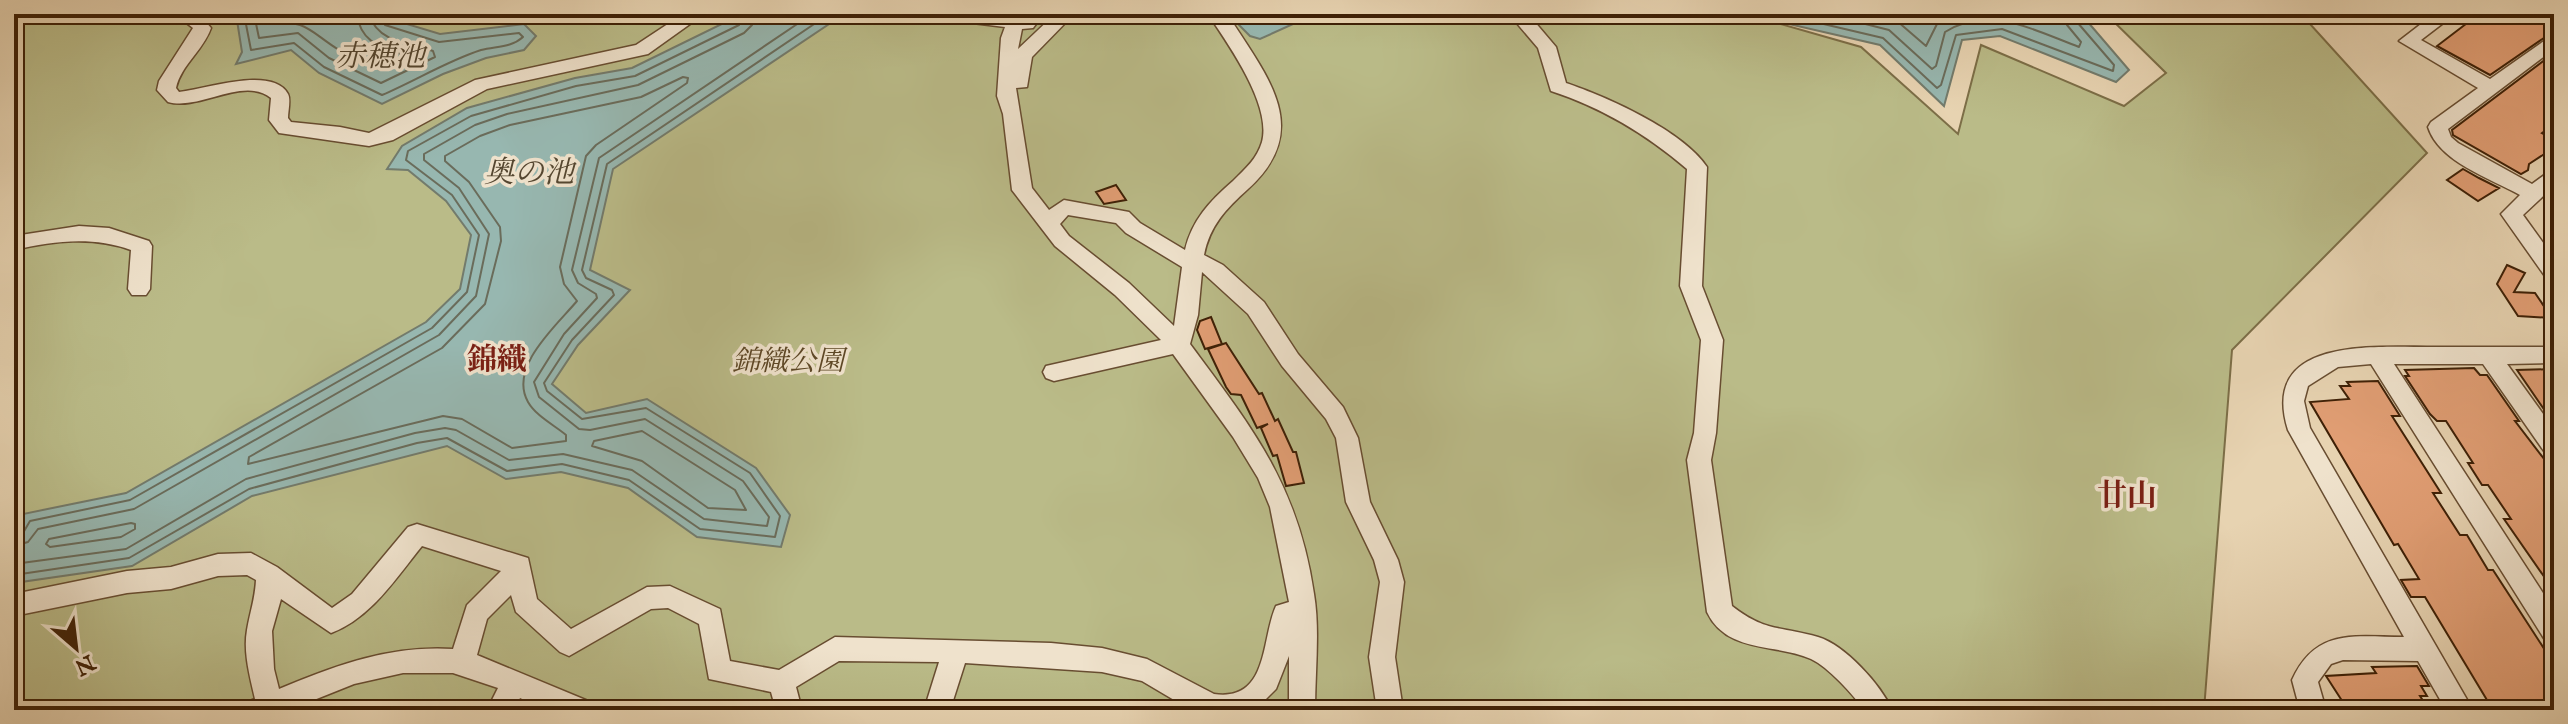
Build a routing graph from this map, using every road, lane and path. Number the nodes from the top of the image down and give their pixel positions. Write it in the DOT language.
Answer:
graph roads {
  1 [pos="48,14"];
  2 [pos="184,14"];
  3 [pos="695,14"];
  4 [pos="940,14"];
  5 [pos="1065,14"];
  6 [pos="1217,14"];
  7 [pos="1518,14"];
  8 [pos="2411,14"];
  9 [pos="14,15"];
  10 [pos="2439,19"];
  11 [pos="1016,22"];
  12 [pos="1047,30"];
  13 [pos="2554,40"];
  14 [pos="2491,87"];
  15 [pos="1012,114"];
  16 [pos="2554,175"];
  17 [pos="2533,193"];
  18 [pos="1047,225"];
  19 [pos="14,243"];
  20 [pos="1195,262"];
  21 [pos="2554,274"];
  22 [pos="139,289"];
  23 [pos="1179,344"];
  24 [pos="2489,355"];
  25 [pos="2554,355"];
  26 [pos="2377,356"];
  27 [pos="1054,372"];
  28 [pos="2554,447"];
  29 [pos="519,566"];
  30 [pos="268,575"];
  31 [pos="14,605"];
  32 [pos="1303,611"];
  33 [pos="2554,632"];
  34 [pos="2425,649"];
  35 [pos="952,651"];
  36 [pos="462,664"];
  37 [pos="782,682"];
  38 [pos="514,683"];
  39 [pos="265,708"];
  40 [pos="500,710"];
  41 [pos="579,710"];
  42 [pos="789,710"];
  43 [pos="937,710"];
  44 [pos="1302,710"];
  45 [pos="1390,710"];
  46 [pos="1879,710"];
  47 [pos="2313,710"];
  48 [pos="2460,710"];
  1 -- 9 [label="street"];
  2 -- 3 [label="street"];
  4 -- 11 [label="street"];
  5 -- 12 [label="street"];
  6 -- 20 [label="street"];
  7 -- 46 [label="street"];
  8 -- 10 [label="street"];
  10 -- 14 [label="street"];
  11 -- 12 [label="street"];
  11 -- 15 [label="street"];
  12 -- 15 [label="street"];
  13 -- 14 [label="street"];
  14 -- 17 [label="street"];
  15 -- 18 [label="street"];
  16 -- 17 [label="street"];
  17 -- 21 [label="street"];
  18 -- 20 [label="street"];
  18 -- 23 [label="street"];
  19 -- 22 [label="street"];
  20 -- 23 [label="street"];
  20 -- 45 [label="street"];
  23 -- 27 [label="street"];
  23 -- 32 [label="street"];
  24 -- 25 [label="street"];
  24 -- 26 [label="street"];
  24 -- 28 [label="street"];
  26 -- 33 [label="street"];
  26 -- 34 [label="street"];
  29 -- 30 [label="street"];
  29 -- 36 [label="street"];
  29 -- 37 [label="street"];
  30 -- 31 [label="street"];
  30 -- 39 [label="street"];
  32 -- 35 [label="street"];
  32 -- 44 [label="street"];
  34 -- 47 [label="street"];
  34 -- 48 [label="street"];
  35 -- 37 [label="street"];
  35 -- 43 [label="street"];
  36 -- 38 [label="street"];
  36 -- 39 [label="street"];
  37 -- 42 [label="street"];
  38 -- 40 [label="street"];
  38 -- 41 [label="street"];
}
